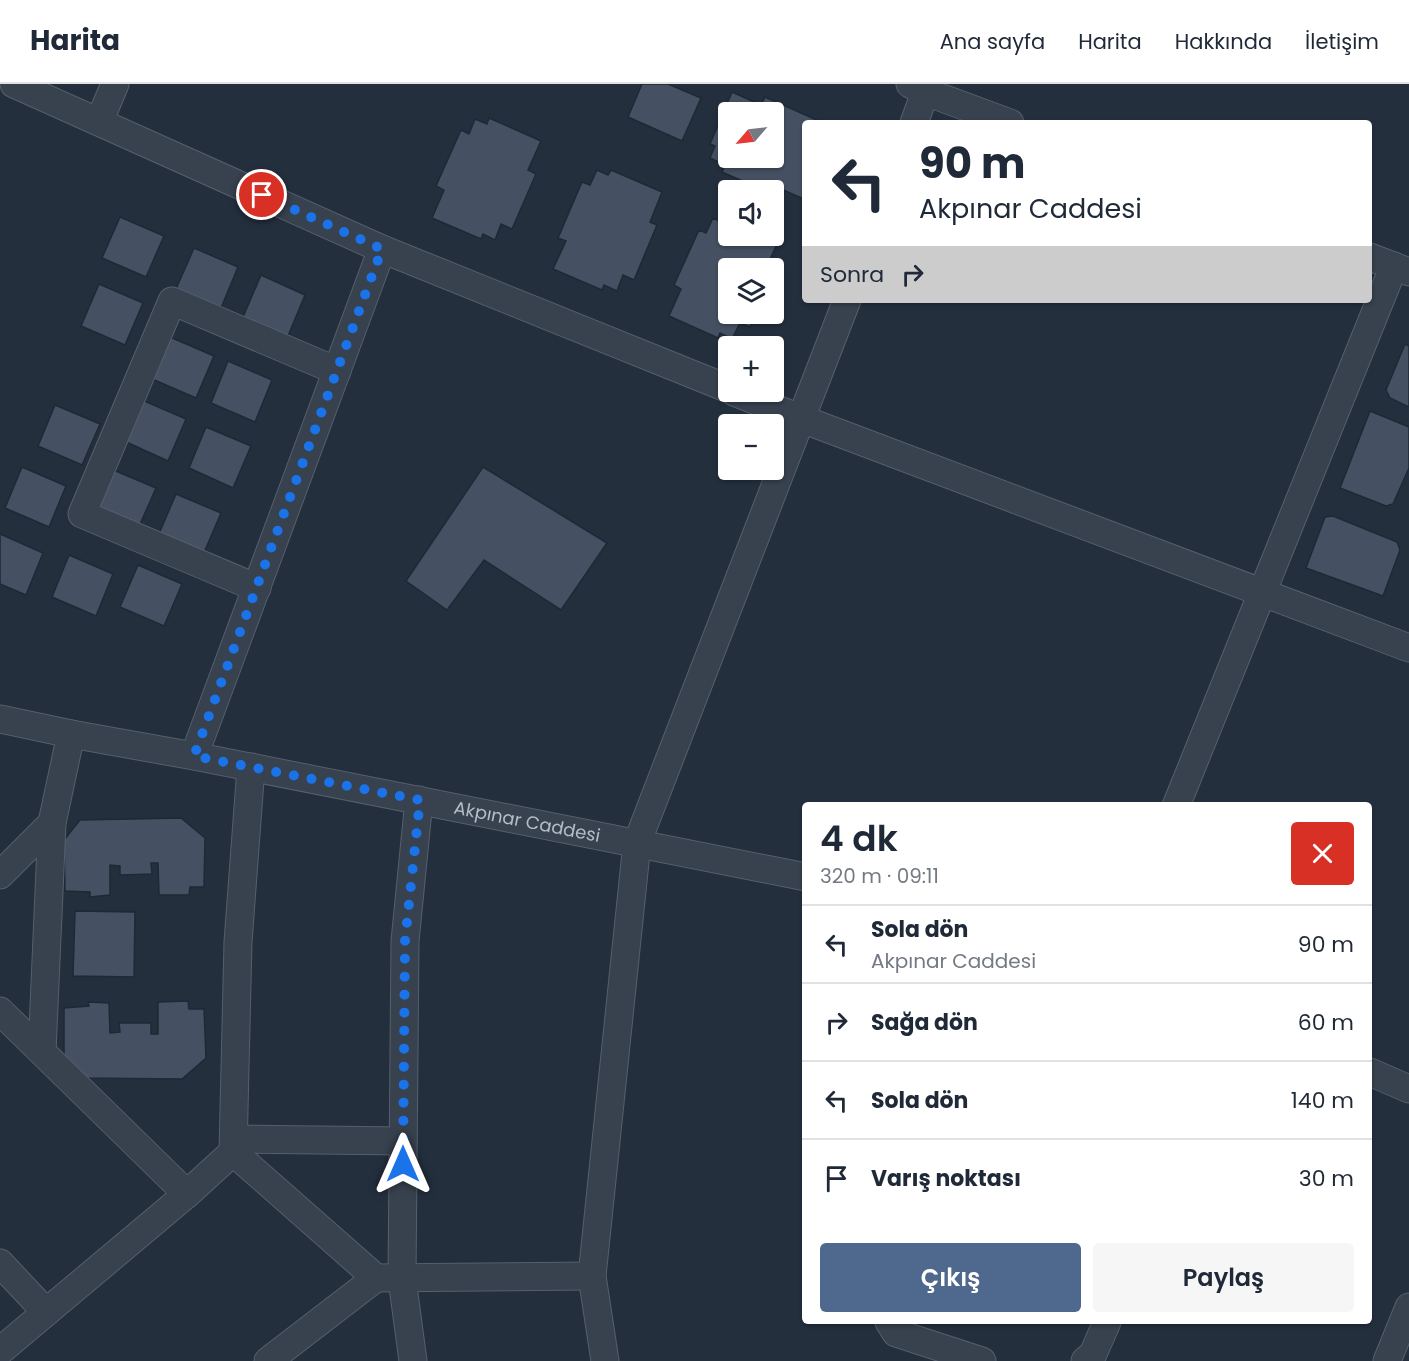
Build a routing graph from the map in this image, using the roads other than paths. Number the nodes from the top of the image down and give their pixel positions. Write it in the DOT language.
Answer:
graph roads {
  1 [pos="14,84"];
  2 [pos="115,84"];
  3 [pos="921,86"];
  4 [pos="915,120"];
  5 [pos="1003,120"];
  6 [pos="99,122"];
  7 [pos="382,249"];
  8 [pos="1391,265"];
  9 [pos="846,303"];
  10 [pos="337,371"];
  11 [pos="718,385"];
  12 [pos="759,402"];
  13 [pos="802,419"];
  14 [pos="257,588"];
  15 [pos="1262,593"];
  16 [pos="1409,648"];
  17 [pos="0,719"];
  18 [pos="71,734"];
  19 [pos="194,756"];
  20 [pos="251,767"];
  21 [pos="420,800"];
  22 [pos="1178,802"];
  23 [pos="52,823"];
  24 [pos="637,843"];
  25 [pos="0,875"];
  26 [pos="802,875"];
  27 [pos="0,1011"];
  28 [pos="42,1052"];
  29 [pos="1372,1073"];
  30 [pos="1409,1089"];
  31 [pos="403,1141"];
  32 [pos="234,1145"];
  33 [pos="187,1194"];
  34 [pos="0,1263"];
  35 [pos="592,1276"];
  36 [pos="389,1278"];
  37 [pos="1409,1307"];
  38 [pos="46,1312"];
  39 [pos="890,1324"];
  40 [pos="1106,1324"];
  41 [pos="0,1351"];
  42 [pos="268,1361"];
  43 [pos="413,1361"];
  44 [pos="605,1361"];
  45 [pos="982,1361"];
  46 [pos="1085,1361"];
  47 [pos="1387,1361"];
  1 -- 6 [label="street"];
  2 -- 6 [label="street"];
  3 -- 4 [label="street"];
  3 -- 5 [label="street"];
  6 -- 7 [label="street"];
  7 -- 10 [label="street"];
  7 -- 11 [label="street"];
  8 -- 15 [label="street"];
  9 -- 13 [label="street"];
  10 -- 14 [label="street"];
  10 -- 14 [label="street"];
  12 -- 13 [label="street"];
  13 -- 15 [label="street"];
  13 -- 24 [label="street"];
  14 -- 19 [label="street"];
  15 -- 16 [label="street"];
  15 -- 22 [label="street"];
  17 -- 18 [label="street, Akpınar Caddesi"];
  18 -- 19 [label="street, Akpınar Caddesi"];
  18 -- 23 [label="street"];
  19 -- 20 [label="street, Akpınar Caddesi"];
  20 -- 21 [label="street, Akpınar Caddesi"];
  20 -- 32 [label="street"];
  21 -- 24 [label="street, Akpınar Caddesi"];
  21 -- 31 [label="street"];
  23 -- 25 [label="street"];
  23 -- 28 [label="street"];
  24 -- 26 [label="street, Akpınar Caddesi"];
  24 -- 35 [label="street"];
  27 -- 28 [label="street"];
  28 -- 33 [label="street"];
  29 -- 30 [label="street"];
  31 -- 32 [label="street"];
  31 -- 36 [label="street"];
  32 -- 33 [label="street"];
  32 -- 36 [label="street"];
  33 -- 38 [label="street"];
  34 -- 38 [label="street"];
  35 -- 36 [label="street"];
  35 -- 44 [label="street"];
  36 -- 42 [label="street"];
  36 -- 43 [label="street"];
  37 -- 47 [label="street"];
  38 -- 41 [label="street"];
  39 -- 45 [label="street"];
  40 -- 46 [label="street"];
}
